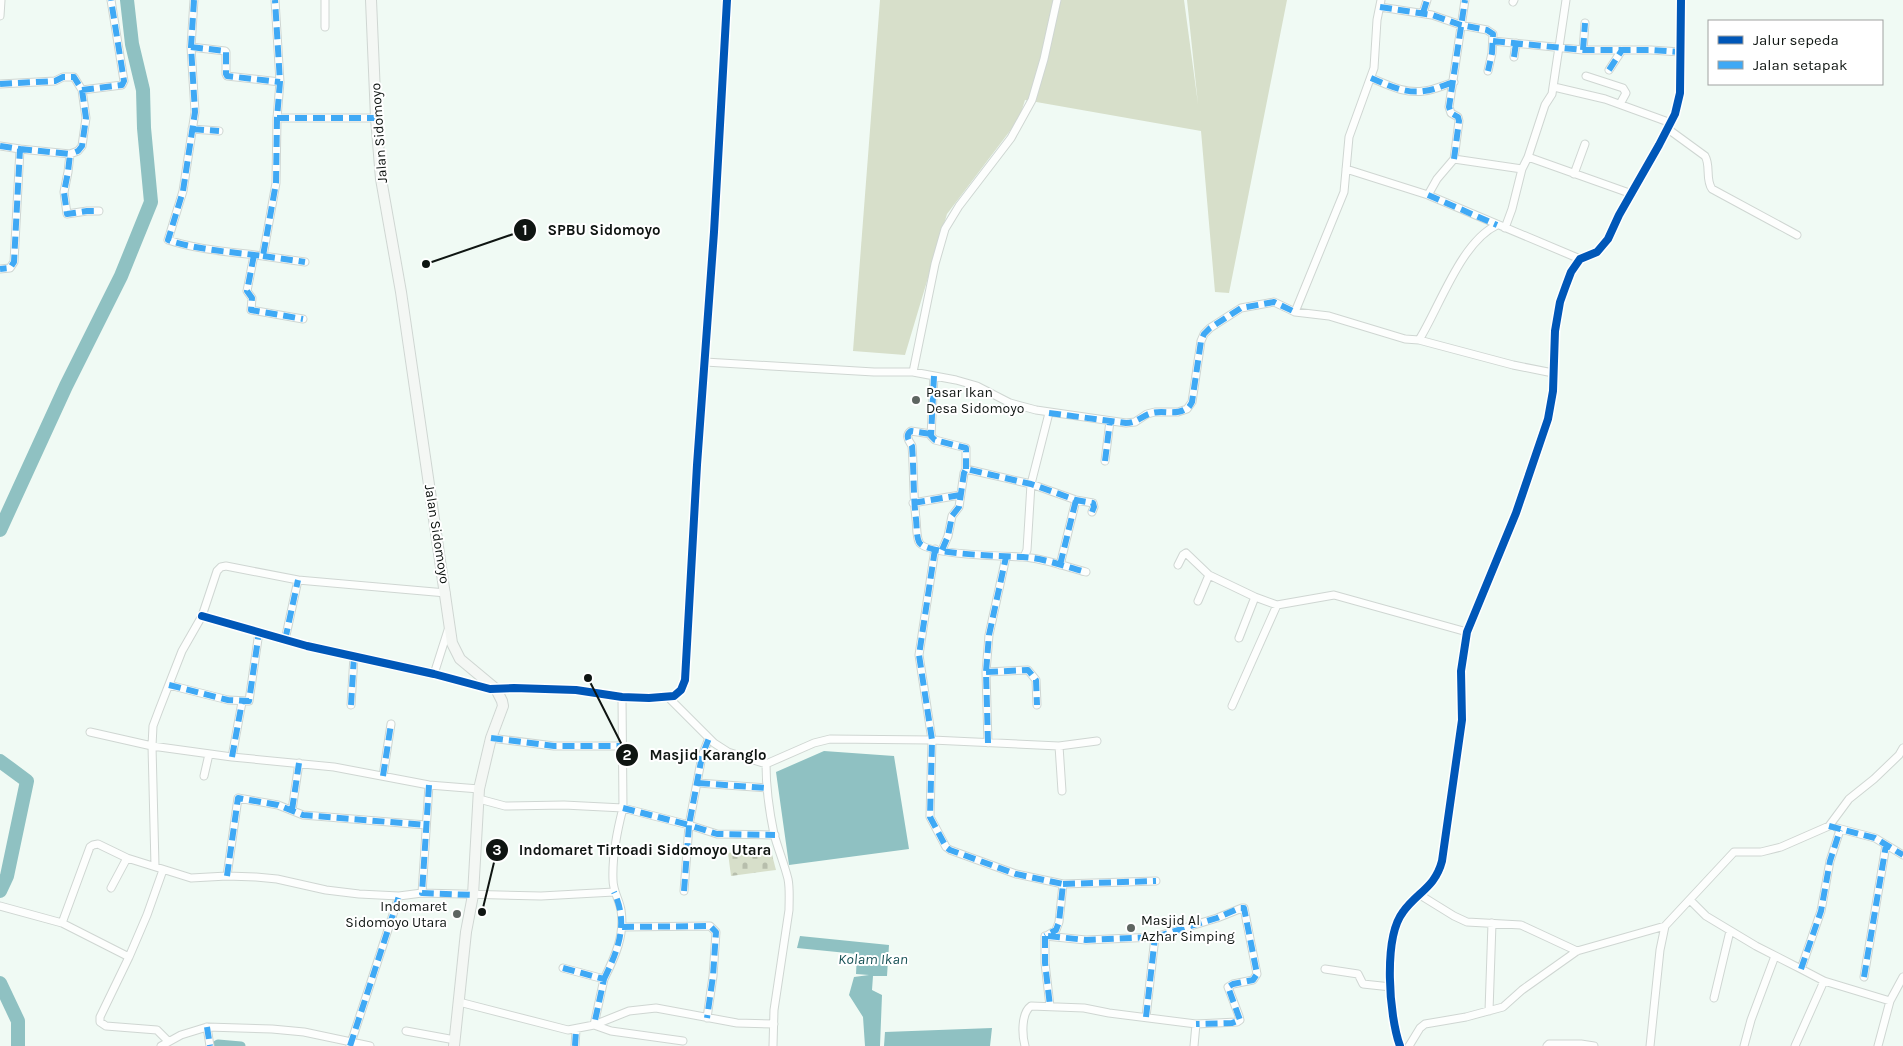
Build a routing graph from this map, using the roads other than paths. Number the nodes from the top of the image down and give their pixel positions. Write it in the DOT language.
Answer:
graph roads {
  1 [pos="1,0"];
  2 [pos="111,0"];
  3 [pos="194,0"];
  4 [pos="275,0"];
  5 [pos="325,0"];
  6 [pos="371,0"];
  7 [pos="727,0"];
  8 [pos="1057,0"];
  9 [pos="1427,0"];
  10 [pos="1465,0"];
  11 [pos="1566,0"];
  12 [pos="1680,0"];
  13 [pos="1380,4"];
  14 [pos="1423,14"];
  15 [pos="0,16"];
  16 [pos="1585,24"];
  17 [pos="1461,25"];
  18 [pos="325,27"];
  19 [pos="1493,41"];
  20 [pos="1516,43"];
  21 [pos="191,47"];
  22 [pos="1558,48"];
  23 [pos="1583,50"];
  24 [pos="1622,50"];
  25 [pos="1680,52"];
  26 [pos="1514,57"];
  27 [pos="1609,70"];
  28 [pos="1488,71"];
  29 [pos="1586,76"];
  30 [pos="1371,78"];
  31 [pos="280,82"];
  32 [pos="1454,82"];
  33 [pos="0,84"];
  34 [pos="1554,87"];
  35 [pos="82,90"];
  36 [pos="1620,104"];
  37 [pos="277,118"];
  38 [pos="376,118"];
  39 [pos="1670,126"];
  40 [pos="192,129"];
  41 [pos="219,131"];
  42 [pos="1585,144"];
  43 [pos="0,146"];
  44 [pos="20,149"];
  45 [pos="70,154"];
  46 [pos="1528,157"];
  47 [pos="1454,159"];
  48 [pos="1346,169"];
  49 [pos="1522,169"];
  50 [pos="1574,174"];
  51 [pos="1428,194"];
  52 [pos="1632,194"];
  53 [pos="99,211"];
  54 [pos="1497,225"];
  55 [pos="1504,228"];
  56 [pos="1797,235"];
  57 [pos="254,255"];
  58 [pos="263,256"];
  59 [pos="1580,259"];
  60 [pos="306,262"];
  61 [pos="0,269"];
  62 [pos="1295,312"];
  63 [pos="303,319"];
  64 [pos="1419,340"];
  65 [pos="705,362"];
  66 [pos="913,372"];
  67 [pos="1553,373"];
  68 [pos="934,376"];
  69 [pos="1049,413"];
  70 [pos="1110,421"];
  71 [pos="930,434"];
  72 [pos="1105,461"];
  73 [pos="966,469"];
  74 [pos="1031,484"];
  75 [pos="960,495"];
  76 [pos="1076,500"];
  77 [pos="914,503"];
  78 [pos="1092,512"];
  79 [pos="938,550"];
  80 [pos="1006,557"];
  81 [pos="1024,557"];
  82 [pos="1060,565"];
  83 [pos="1178,565"];
  84 [pos="1086,572"];
  85 [pos="1209,575"];
  86 [pos="298,580"];
  87 [pos="446,593"];
  88 [pos="1254,597"];
  89 [pos="1198,601"];
  90 [pos="1277,606"];
  91 [pos="202,616"];
  92 [pos="449,627"];
  93 [pos="259,632"];
  94 [pos="1467,632"];
  95 [pos="1239,638"];
  96 [pos="285,640"];
  97 [pos="354,656"];
  98 [pos="986,672"];
  99 [pos="434,674"];
  100 [pos="169,685"];
  101 [pos="496,690"];
  102 [pos="667,696"];
  103 [pos="622,697"];
  104 [pos="242,702"];
  105 [pos="351,705"];
  106 [pos="1037,706"];
  107 [pos="1232,706"];
  108 [pos="391,724"];
  109 [pos="90,732"];
  110 [pos="491,738"];
  111 [pos="709,738"];
  112 [pos="932,740"];
  113 [pos="1097,741"];
  114 [pos="988,743"];
  115 [pos="152,746"];
  116 [pos="622,746"];
  117 [pos="1059,746"];
  118 [pos="1902,753"];
  119 [pos="208,754"];
  120 [pos="232,757"];
  121 [pos="299,763"];
  122 [pos="766,764"];
  123 [pos="204,776"];
  124 [pos="383,776"];
  125 [pos="698,783"];
  126 [pos="429,785"];
  127 [pos="766,788"];
  128 [pos="1062,791"];
  129 [pos="479,794"];
  130 [pos="623,808"];
  131 [pos="292,810"];
  132 [pos="426,825"];
  133 [pos="689,825"];
  134 [pos="1829,826"];
  135 [pos="1840,830"];
  136 [pos="774,835"];
  137 [pos="1886,845"];
  138 [pos="1903,855"];
  139 [pos="127,858"];
  140 [pos="155,866"];
  141 [pos="163,870"];
  142 [pos="227,876"];
  143 [pos="1156,881"];
  144 [pos="1063,884"];
  145 [pos="111,888"];
  146 [pos="684,891"];
  147 [pos="614,892"];
  148 [pos="422,893"];
  149 [pos="1420,894"];
  150 [pos="473,895"];
  151 [pos="399,896"];
  152 [pos="1690,900"];
  153 [pos="0,906"];
  154 [pos="62,923"];
  155 [pos="1492,923"];
  156 [pos="1666,926"];
  157 [pos="622,927"];
  158 [pos="1730,931"];
  159 [pos="1045,936"];
  160 [pos="1155,937"];
  161 [pos="1577,951"];
  162 [pos="1775,956"];
  163 [pos="129,958"];
  164 [pos="563,968"];
  165 [pos="1325,969"];
  166 [pos="1801,969"];
  167 [pos="1864,977"];
  168 [pos="1903,977"];
  169 [pos="604,979"];
  170 [pos="1824,981"];
  171 [pos="1391,987"];
  172 [pos="1714,998"];
  173 [pos="1890,1001"];
  174 [pos="459,1002"];
  175 [pos="1050,1006"];
  176 [pos="1490,1011"];
  177 [pos="1146,1017"];
  178 [pos="707,1018"];
  179 [pos="774,1024"];
  180 [pos="1196,1024"];
  181 [pos="594,1026"];
  182 [pos="207,1029"];
  183 [pos="576,1030"];
  184 [pos="406,1031"];
  185 [pos="168,1041"];
  186 [pos="683,1041"];
  187 [pos="455,1043"];
  188 [pos="350,1044"];
  189 [pos="161,1046"];
  190 [pos="210,1046"];
  191 [pos="370,1046"];
  192 [pos="575,1046"];
  193 [pos="773,1046"];
  194 [pos="1025,1046"];
  195 [pos="1194,1046"];
  196 [pos="1400,1046"];
  197 [pos="1409,1046"];
  198 [pos="1547,1046"];
  199 [pos="1594,1046"];
  200 [pos="1650,1046"];
  201 [pos="1744,1046"];
  202 [pos="1795,1046"];
  203 [pos="1878,1046"];
  1 -- 15 [label="street"];
  2 -- 35 [label="street"];
  3 -- 21 [label="street"];
  4 -- 31 [label="street"];
  5 -- 18 [label="street"];
  6 -- 38 [label="main road, Jalan Sidomoyo"];
  7 -- 65 [label="street"];
  8 -- 66 [label="street"];
  9 -- 14 [label="street"];
  10 -- 17 [label="street"];
  11 -- 22 [label="street"];
  12 -- 25 [label="street"];
  13 -- 14 [label="street"];
  13 -- 30 [label="street"];
  14 -- 17 [label="street"];
  16 -- 23 [label="street"];
  17 -- 19 [label="street"];
  17 -- 32 [label="street"];
  19 -- 20 [label="street"];
  19 -- 28 [label="street"];
  20 -- 22 [label="street"];
  20 -- 26 [label="street"];
  21 -- 31 [label="street"];
  21 -- 40 [label="street"];
  22 -- 23 [label="street"];
  22 -- 34 [label="street"];
  23 -- 24 [label="street"];
  24 -- 25 [label="street"];
  24 -- 27 [label="street"];
  25 -- 39 [label="street"];
  29 -- 36 [label="street"];
  30 -- 32 [label="street"];
  30 -- 48 [label="street"];
  31 -- 37 [label="street"];
  32 -- 47 [label="street"];
  33 -- 35 [label="street"];
  34 -- 36 [label="street"];
  34 -- 46 [label="street"];
  35 -- 45 [label="street"];
  36 -- 39 [label="street"];
  37 -- 38 [label="street"];
  37 -- 58 [label="street"];
  38 -- 87 [label="main road, Jalan Sidomoyo"];
  39 -- 52 [label="street"];
  39 -- 56 [label="street"];
  40 -- 41 [label="street"];
  40 -- 57 [label="street"];
  42 -- 50 [label="street"];
  43 -- 44 [label="street"];
  44 -- 45 [label="street"];
  44 -- 61 [label="street"];
  45 -- 53 [label="street"];
  46 -- 49 [label="street"];
  46 -- 50 [label="street"];
  47 -- 49 [label="street"];
  47 -- 51 [label="street"];
  48 -- 51 [label="street"];
  48 -- 62 [label="street"];
  49 -- 55 [label="street"];
  50 -- 52 [label="street"];
  51 -- 54 [label="street"];
  52 -- 59 [label="street"];
  54 -- 55 [label="street"];
  54 -- 64 [label="street"];
  55 -- 59 [label="street"];
  57 -- 58 [label="street"];
  57 -- 63 [label="street"];
  58 -- 60 [label="street"];
  59 -- 67 [label="street"];
  62 -- 64 [label="street"];
  62 -- 70 [label="street"];
  64 -- 67 [label="street"];
  65 -- 66 [label="street"];
  65 -- 102 [label="street"];
  66 -- 68 [label="street"];
  67 -- 94 [label="street"];
  68 -- 69 [label="street"];
  68 -- 71 [label="street"];
  69 -- 70 [label="street"];
  69 -- 74 [label="street"];
  70 -- 72 [label="street"];
  71 -- 73 [label="street"];
  71 -- 77 [label="street"];
  73 -- 74 [label="street"];
  73 -- 75 [label="street"];
  74 -- 76 [label="street"];
  74 -- 81 [label="street"];
  75 -- 77 [label="street"];
  75 -- 79 [label="street"];
  76 -- 78 [label="street"];
  76 -- 82 [label="street"];
  77 -- 79 [label="street"];
  79 -- 80 [label="street"];
  79 -- 112 [label="street"];
  80 -- 81 [label="street"];
  80 -- 98 [label="street"];
  81 -- 82 [label="street"];
  82 -- 84 [label="street"];
  83 -- 85 [label="street"];
  85 -- 88 [label="street"];
  85 -- 89 [label="street"];
  86 -- 87 [label="street"];
  86 -- 91 [label="street"];
  86 -- 96 [label="street"];
  87 -- 92 [label="main road, Jalan Sidomoyo"];
  88 -- 90 [label="street"];
  88 -- 95 [label="street"];
  90 -- 94 [label="street"];
  90 -- 107 [label="street"];
  91 -- 93 [label="street"];
  91 -- 100 [label="street"];
  92 -- 99 [label="street"];
  92 -- 101 [label="main road, Jalan Sidomoyo"];
  93 -- 96 [label="street"];
  93 -- 104 [label="street"];
  94 -- 149 [label="street"];
  96 -- 97 [label="street"];
  97 -- 99 [label="street"];
  97 -- 105 [label="street"];
  98 -- 106 [label="street"];
  98 -- 114 [label="street"];
  99 -- 101 [label="street"];
  100 -- 104 [label="street"];
  100 -- 115 [label="street"];
  101 -- 103 [label="street"];
  101 -- 110 [label="main road"];
  102 -- 103 [label="street"];
  102 -- 111 [label="street"];
  103 -- 116 [label="street"];
  104 -- 120 [label="street"];
  108 -- 124 [label="street"];
  109 -- 115 [label="street"];
  110 -- 116 [label="street"];
  110 -- 129 [label="main road"];
  111 -- 122 [label="street"];
  111 -- 125 [label="street"];
  112 -- 114 [label="street"];
  112 -- 122 [label="street"];
  112 -- 144 [label="street"];
  113 -- 117 [label="street"];
  114 -- 117 [label="street"];
  115 -- 119 [label="street"];
  115 -- 140 [label="street"];
  116 -- 130 [label="street"];
  117 -- 128 [label="street"];
  118 -- 134 [label="street"];
  119 -- 120 [label="street"];
  119 -- 123 [label="street"];
  120 -- 121 [label="street"];
  121 -- 124 [label="street"];
  121 -- 131 [label="street"];
  122 -- 127 [label="street"];
  124 -- 126 [label="street"];
  125 -- 127 [label="street"];
  125 -- 133 [label="street"];
  126 -- 129 [label="street"];
  126 -- 132 [label="street"];
  127 -- 136 [label="street"];
  129 -- 130 [label="street"];
  129 -- 150 [label="main road"];
  130 -- 133 [label="street"];
  130 -- 147 [label="street"];
  131 -- 132 [label="street"];
  131 -- 142 [label="street"];
  132 -- 148 [label="street"];
  133 -- 136 [label="street"];
  133 -- 146 [label="street"];
  134 -- 135 [label="street"];
  134 -- 152 [label="street"];
  135 -- 137 [label="street"];
  135 -- 166 [label="street"];
  136 -- 179 [label="street"];
  137 -- 138 [label="street"];
  137 -- 167 [label="street"];
  139 -- 140 [label="street"];
  139 -- 145 [label="street"];
  139 -- 154 [label="street"];
  140 -- 141 [label="street"];
  141 -- 142 [label="street"];
  141 -- 163 [label="street"];
  142 -- 151 [label="street"];
  143 -- 144 [label="street"];
  144 -- 159 [label="street"];
  147 -- 150 [label="street"];
  147 -- 157 [label="street"];
  148 -- 150 [label="street"];
  148 -- 151 [label="street"];
  149 -- 155 [label="street"];
  149 -- 171 [label="street"];
  150 -- 174 [label="main road"];
  151 -- 188 [label="street"];
  152 -- 156 [label="street"];
  152 -- 158 [label="street"];
  153 -- 154 [label="street"];
  154 -- 163 [label="street"];
  155 -- 161 [label="street"];
  155 -- 176 [label="street"];
  156 -- 161 [label="street"];
  156 -- 200 [label="street"];
  157 -- 169 [label="street"];
  157 -- 178 [label="street"];
  158 -- 162 [label="street"];
  158 -- 172 [label="street"];
  159 -- 160 [label="street"];
  159 -- 175 [label="street"];
  160 -- 177 [label="street"];
  160 -- 180 [label="street"];
  161 -- 176 [label="street"];
  162 -- 166 [label="street"];
  162 -- 201 [label="street"];
  163 -- 185 [label="street"];
  164 -- 169 [label="street"];
  165 -- 171 [label="street"];
  166 -- 170 [label="street"];
  168 -- 173 [label="street"];
  169 -- 181 [label="street"];
  170 -- 173 [label="street"];
  170 -- 202 [label="street"];
  171 -- 196 [label="street"];
  173 -- 203 [label="street"];
  174 -- 183 [label="street"];
  174 -- 187 [label="main road"];
  175 -- 177 [label="street"];
  175 -- 194 [label="street"];
  176 -- 197 [label="street"];
  177 -- 180 [label="street"];
  178 -- 179 [label="street"];
  178 -- 181 [label="street"];
  179 -- 193 [label="street"];
  180 -- 195 [label="street"];
  181 -- 183 [label="street"];
  181 -- 186 [label="street"];
  182 -- 185 [label="street"];
  182 -- 188 [label="street"];
  182 -- 190 [label="street"];
  183 -- 192 [label="street"];
  184 -- 187 [label="street"];
  185 -- 189 [label="street"];
  188 -- 191 [label="street"];
  198 -- 199 [label="street"];
}
